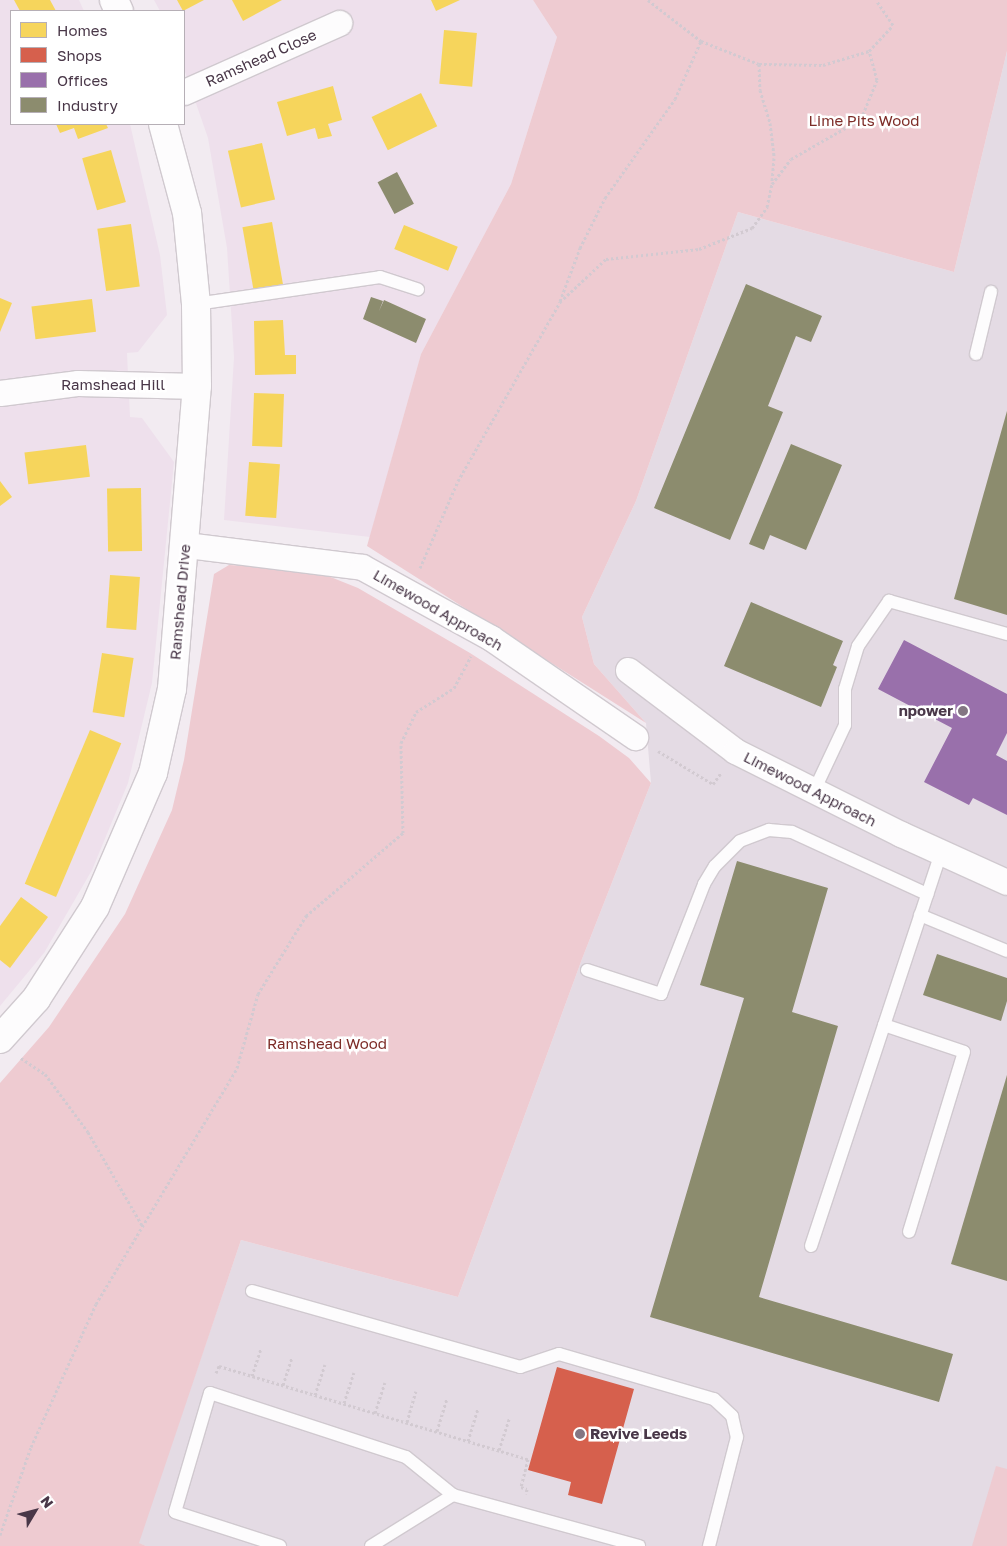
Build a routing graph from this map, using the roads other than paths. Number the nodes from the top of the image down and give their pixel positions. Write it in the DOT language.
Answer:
graph roads {
  1 [pos="339,23"];
  2 [pos="185,92"];
  3 [pos="163,125"];
  4 [pos="418,289"];
  5 [pos="991,292"];
  6 [pos="196,304"];
  7 [pos="976,354"];
  8 [pos="197,386"];
  9 [pos="0,393"];
  10 [pos="186,545"];
  11 [pos="1007,634"];
  12 [pos="628,670"];
  13 [pos="635,737"];
  14 [pos="814,791"];
  15 [pos="941,852"];
  16 [pos="1007,882"];
  17 [pos="927,894"];
  18 [pos="920,915"];
  19 [pos="1007,951"];
  20 [pos="587,970"];
  21 [pos="884,1025"];
  22 [pos="8,1046"];
  23 [pos="908,1232"];
  24 [pos="811,1246"];
  25 [pos="252,1291"];
  26 [pos="453,1495"];
  27 [pos="280,1546"];
  28 [pos="371,1546"];
  29 [pos="639,1546"];
  30 [pos="709,1546"];
  1 -- 2 [label="street, Ramshead Close"];
  3 -- 6 [label="street, Ramshead Drive"];
  4 -- 6 [label="lane"];
  5 -- 7 [label="lane"];
  6 -- 8 [label="street, Ramshead Drive"];
  8 -- 9 [label="street, Ramshead Hill"];
  8 -- 10 [label="street, Ramshead Drive"];
  10 -- 13 [label="street, Limewood Approach"];
  10 -- 22 [label="street, Ramshead Drive"];
  11 -- 14 [label="lane"];
  12 -- 14 [label="street, Limewood Approach"];
  14 -- 15 [label="street, Limewood Approach"];
  15 -- 16 [label="street, Limewood Approach"];
  15 -- 17 [label="lane"];
  17 -- 18 [label="lane"];
  17 -- 20 [label="lane"];
  18 -- 19 [label="lane"];
  18 -- 21 [label="lane"];
  21 -- 23 [label="lane"];
  21 -- 24 [label="lane"];
  25 -- 30 [label="lane"];
  26 -- 27 [label="lane"];
  26 -- 28 [label="lane"];
  26 -- 29 [label="lane"];
}
